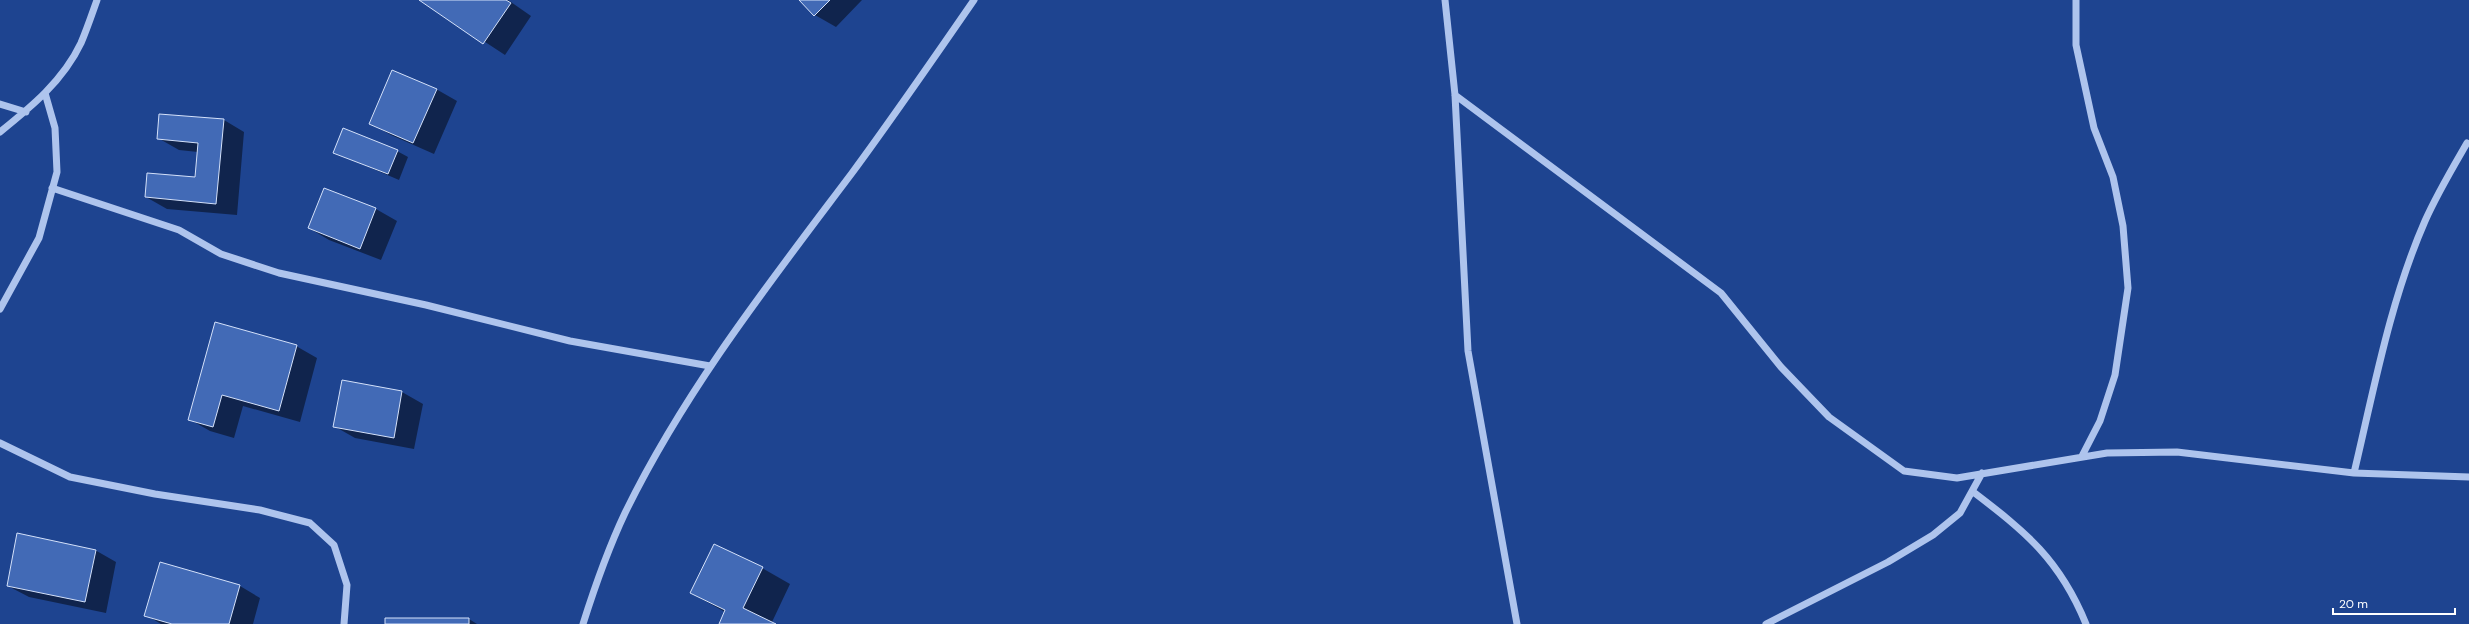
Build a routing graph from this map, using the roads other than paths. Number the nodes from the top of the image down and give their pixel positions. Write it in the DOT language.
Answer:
graph roads {
  1 [pos="98,0"];
  2 [pos="974,0"];
  3 [pos="1444,0"];
  4 [pos="2076,0"];
  5 [pos="45,93"];
  6 [pos="1455,95"];
  7 [pos="0,104"];
  8 [pos="26,112"];
  9 [pos="0,132"];
  10 [pos="2467,143"];
  11 [pos="52,188"];
  12 [pos="0,309"];
  13 [pos="710,366"];
  14 [pos="0,443"];
  15 [pos="2082,456"];
  16 [pos="1982,473"];
  17 [pos="2354,473"];
  18 [pos="2469,477"];
  19 [pos="1972,491"];
  20 [pos="344,624"];
  21 [pos="583,624"];
  22 [pos="1516,624"];
  23 [pos="1766,624"];
  24 [pos="2086,624"];
  1 -- 5 [label="street"];
  2 -- 13 [label="street"];
  3 -- 6 [label="street"];
  4 -- 15 [label="street"];
  5 -- 8 [label="street"];
  5 -- 11 [label="street"];
  6 -- 16 [label="street"];
  6 -- 22 [label="street"];
  7 -- 8 [label="street"];
  8 -- 9 [label="street"];
  10 -- 17 [label="street"];
  11 -- 12 [label="street"];
  11 -- 13 [label="street"];
  13 -- 21 [label="street"];
  14 -- 20 [label="street"];
  15 -- 16 [label="street"];
  15 -- 17 [label="street"];
  16 -- 19 [label="street"];
  17 -- 18 [label="street"];
  19 -- 23 [label="street"];
  19 -- 24 [label="street"];
}
